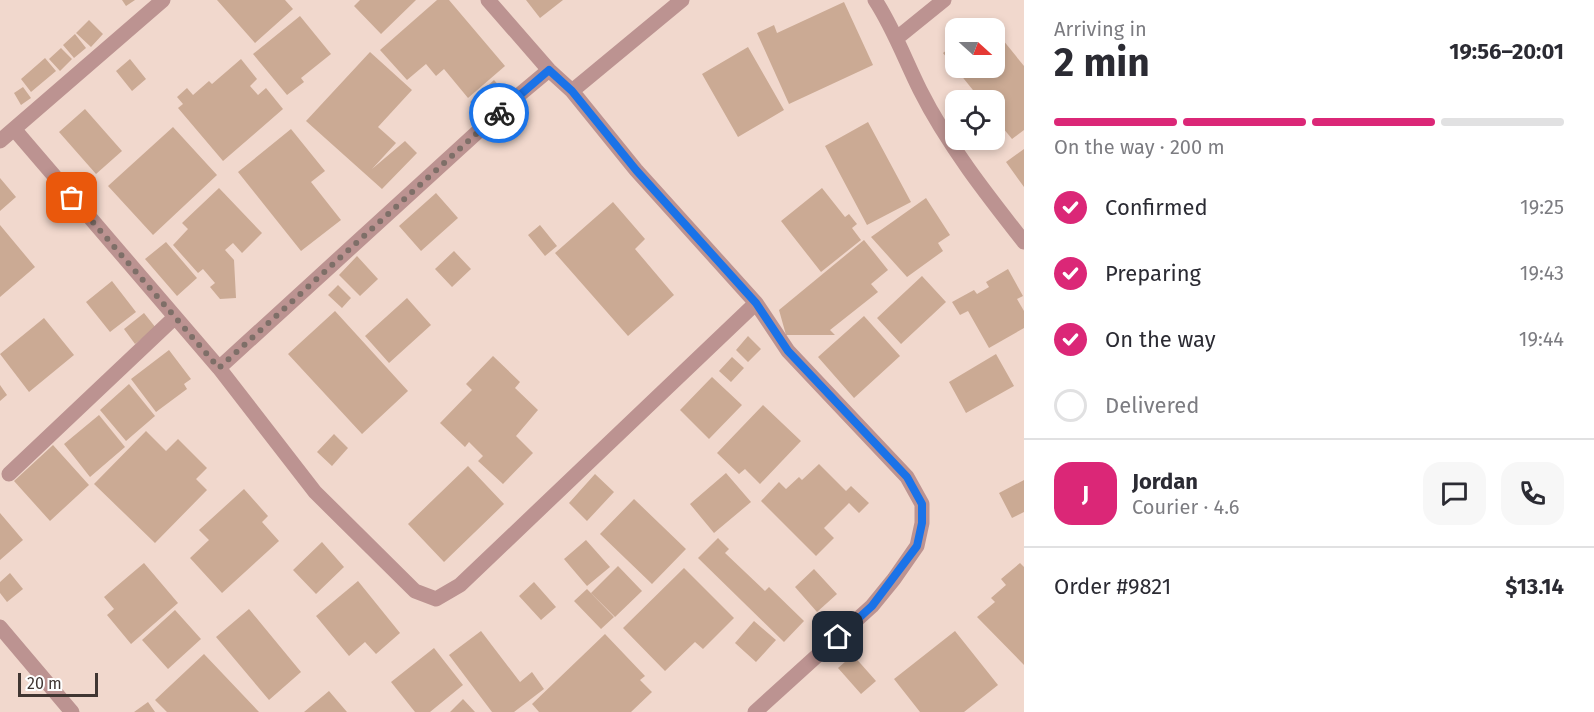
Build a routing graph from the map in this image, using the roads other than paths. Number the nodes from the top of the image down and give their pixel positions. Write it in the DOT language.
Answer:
graph roads {
  1 [pos="163,0"];
  2 [pos="488,0"];
  3 [pos="682,0"];
  4 [pos="875,0"];
  5 [pos="944,0"];
  6 [pos="897,38"];
  7 [pos="549,70"];
  8 [pos="572,91"];
  9 [pos="14,129"];
  10 [pos="0,141"];
  11 [pos="1024,242"];
  12 [pos="756,303"];
  13 [pos="174,318"];
  14 [pos="219,368"];
  15 [pos="9,474"];
  16 [pos="0,627"];
  17 [pos="72,712"];
  18 [pos="755,712"];
  1 -- 9 [label="street"];
  2 -- 7 [label="street"];
  3 -- 8 [label="street"];
  4 -- 6 [label="street"];
  5 -- 6 [label="street"];
  6 -- 11 [label="street"];
  7 -- 8 [label="street"];
  7 -- 14 [label="street"];
  8 -- 12 [label="street"];
  9 -- 10 [label="street"];
  9 -- 13 [label="street"];
  12 -- 14 [label="street"];
  12 -- 18 [label="street"];
  13 -- 14 [label="street"];
  13 -- 15 [label="street"];
  16 -- 17 [label="street"];
}
